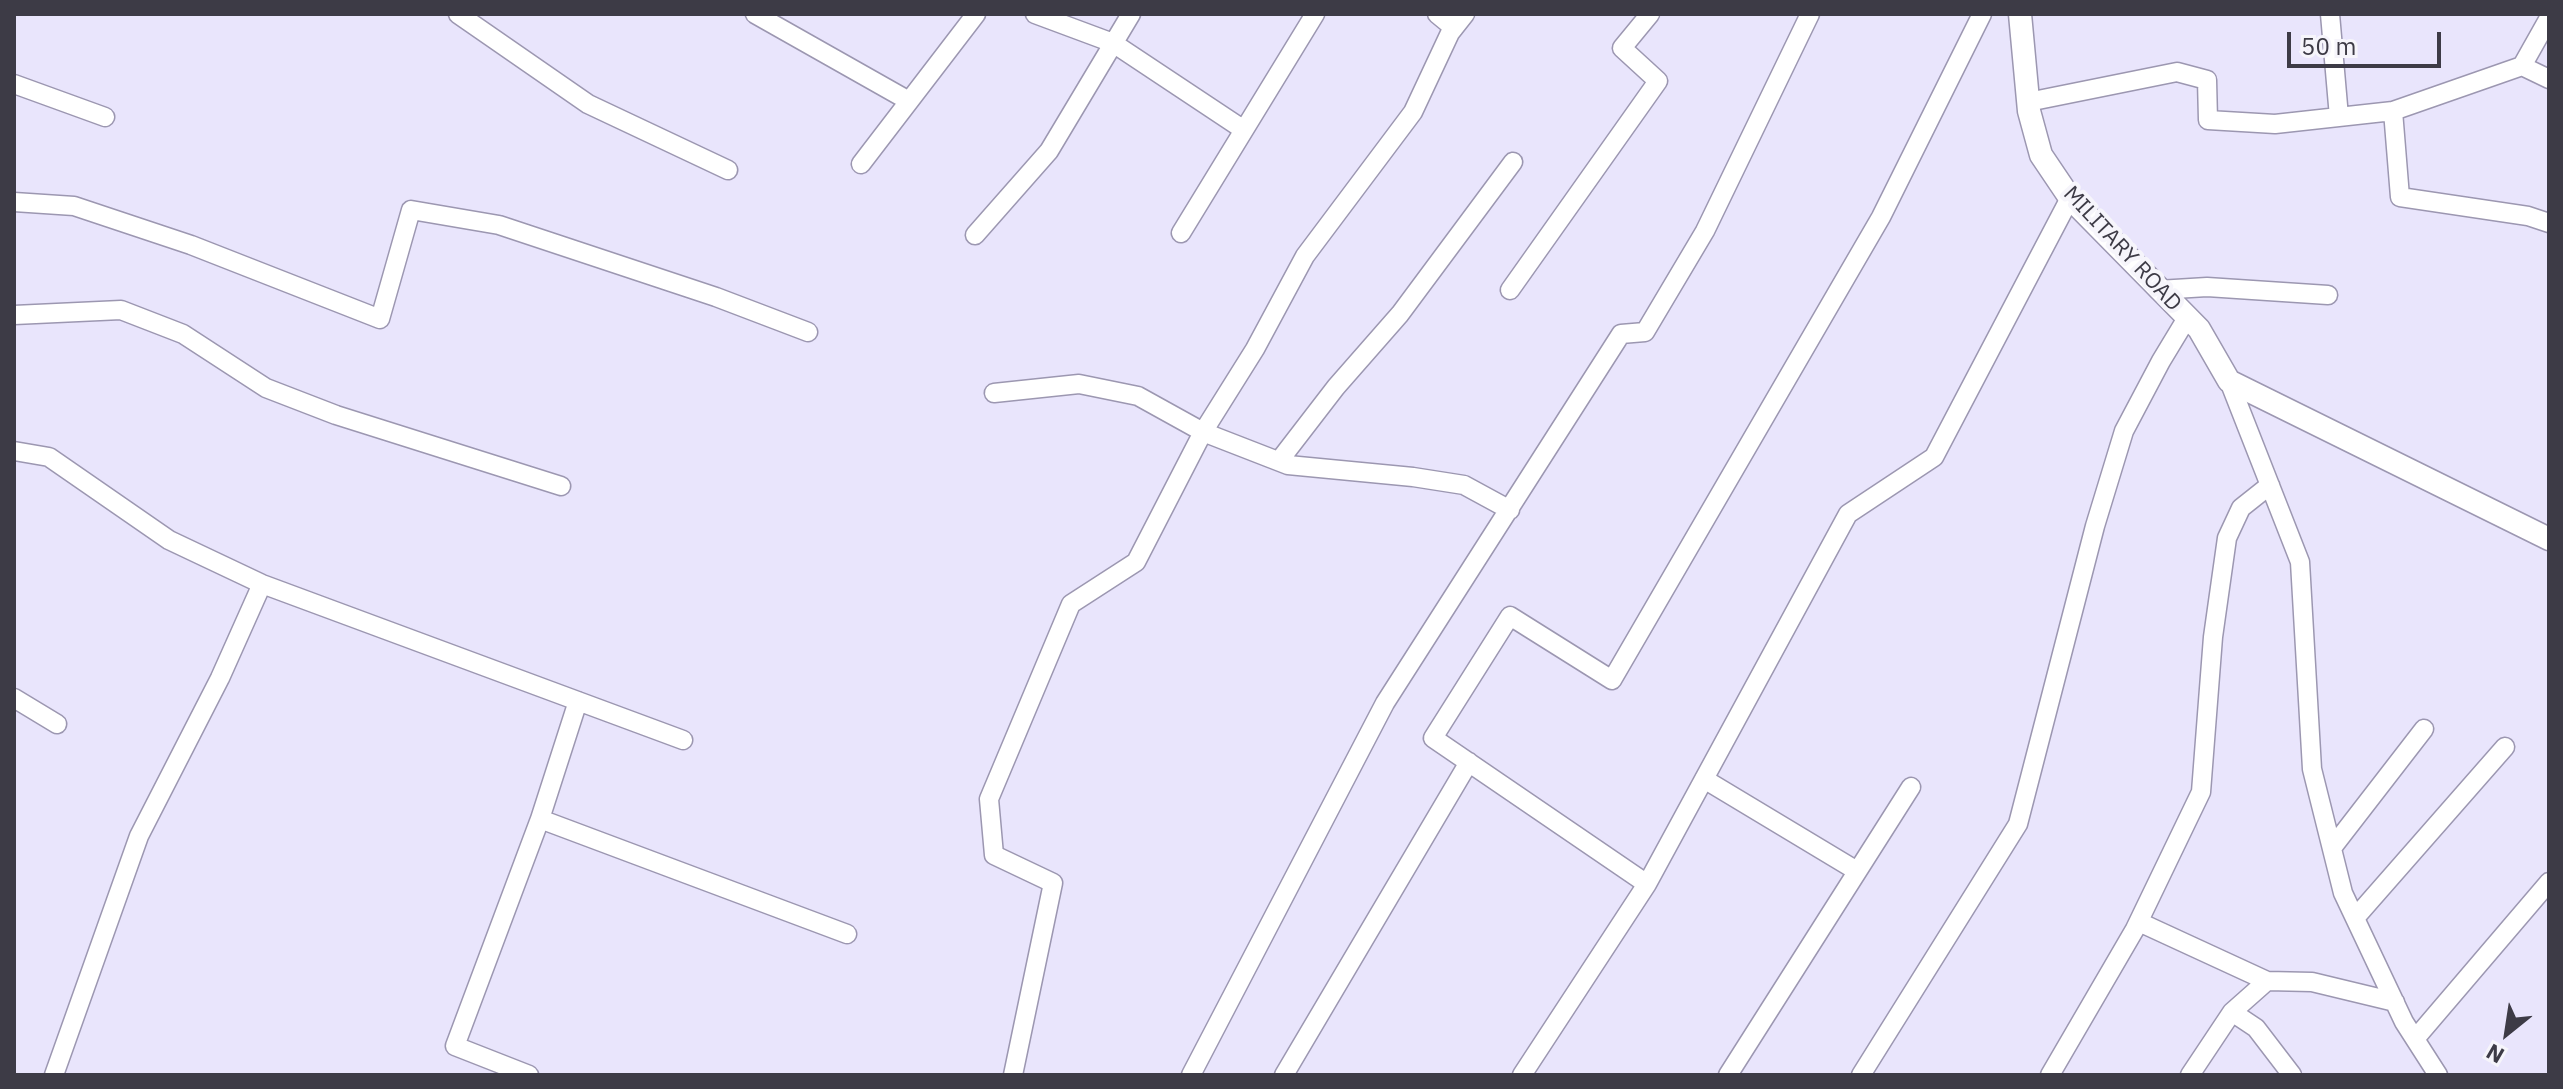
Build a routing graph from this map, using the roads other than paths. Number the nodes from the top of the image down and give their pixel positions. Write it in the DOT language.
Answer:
graph roads {
  1 [pos="458,14"];
  2 [pos="755,14"];
  3 [pos="976,14"];
  4 [pos="1035,14"];
  5 [pos="1131,14"];
  6 [pos="1315,14"];
  7 [pos="1437,14"];
  8 [pos="1650,14"];
  9 [pos="1810,14"];
  10 [pos="1982,14"];
  11 [pos="2020,14"];
  12 [pos="2330,14"];
  13 [pos="2549,18"];
  14 [pos="1460,21"];
  15 [pos="1113,43"];
  16 [pos="2522,66"];
  17 [pos="2549,79"];
  18 [pos="14,84"];
  19 [pos="909,101"];
  20 [pos="2028,102"];
  21 [pos="2393,111"];
  22 [pos="105,117"];
  23 [pos="2339,117"];
  24 [pos="1244,130"];
  25 [pos="1513,162"];
  26 [pos="861,164"];
  27 [pos="728,170"];
  28 [pos="2070,198"];
  29 [pos="14,202"];
  30 [pos="2549,223"];
  31 [pos="1181,233"];
  32 [pos="975,235"];
  33 [pos="1510,290"];
  34 [pos="2158,290"];
  35 [pos="2328,295"];
  36 [pos="14,315"];
  37 [pos="2187,318"];
  38 [pos="808,332"];
  39 [pos="2229,381"];
  40 [pos="994,393"];
  41 [pos="1203,432"];
  42 [pos="14,451"];
  43 [pos="1279,461"];
  44 [pos="2270,485"];
  45 [pos="561,486"];
  46 [pos="1510,510"];
  47 [pos="2549,539"];
  48 [pos="262,584"];
  49 [pos="14,698"];
  50 [pos="578,701"];
  51 [pos="57,724"];
  52 [pos="2424,729"];
  53 [pos="683,740"];
  54 [pos="2505,747"];
  55 [pos="1469,762"];
  56 [pos="1704,779"];
  57 [pos="1911,787"];
  58 [pos="540,819"];
  59 [pos="2332,848"];
  60 [pos="1857,871"];
  61 [pos="2549,882"];
  62 [pos="1647,884"];
  63 [pos="2355,918"];
  64 [pos="2139,922"];
  65 [pos="847,934"];
  66 [pos="2267,981"];
  67 [pos="2395,1002"];
  68 [pos="2232,1012"];
  69 [pos="2415,1039"];
  70 [pos="54,1075"];
  71 [pos="529,1075"];
  72 [pos="1013,1075"];
  73 [pos="1191,1075"];
  74 [pos="1284,1075"];
  75 [pos="1522,1075"];
  76 [pos="1728,1075"];
  77 [pos="1861,1075"];
  78 [pos="2050,1075"];
  79 [pos="2190,1075"];
  80 [pos="2292,1075"];
  81 [pos="2438,1075"];
  1 -- 27 [label="street"];
  2 -- 19 [label="street"];
  3 -- 19 [label="street"];
  4 -- 15 [label="street"];
  5 -- 15 [label="street"];
  6 -- 24 [label="street"];
  7 -- 14 [label="street"];
  8 -- 33 [label="street"];
  9 -- 46 [label="street"];
  10 -- 55 [label="street"];
  11 -- 20 [label="street, MILITARY ROAD"];
  12 -- 23 [label="street"];
  13 -- 16 [label="street"];
  14 -- 41 [label="street"];
  15 -- 24 [label="street"];
  15 -- 32 [label="street"];
  16 -- 17 [label="street"];
  16 -- 21 [label="street"];
  18 -- 22 [label="street"];
  19 -- 26 [label="street"];
  20 -- 23 [label="street"];
  20 -- 28 [label="street, MILITARY ROAD"];
  21 -- 23 [label="street"];
  21 -- 30 [label="street"];
  24 -- 31 [label="street"];
  25 -- 43 [label="street"];
  28 -- 34 [label="street, MILITARY ROAD"];
  28 -- 56 [label="street"];
  29 -- 38 [label="street"];
  34 -- 35 [label="street"];
  34 -- 37 [label="street, MILITARY ROAD"];
  36 -- 45 [label="street"];
  37 -- 39 [label="street, MILITARY ROAD"];
  37 -- 77 [label="street"];
  39 -- 44 [label="street"];
  39 -- 47 [label="street"];
  40 -- 41 [label="street"];
  41 -- 43 [label="street"];
  41 -- 72 [label="street"];
  42 -- 48 [label="street"];
  43 -- 46 [label="street"];
  44 -- 59 [label="street"];
  44 -- 64 [label="street"];
  46 -- 73 [label="street"];
  48 -- 50 [label="street"];
  48 -- 70 [label="street"];
  49 -- 51 [label="street"];
  50 -- 53 [label="street"];
  50 -- 58 [label="street"];
  52 -- 59 [label="street"];
  54 -- 63 [label="street"];
  55 -- 62 [label="street"];
  55 -- 74 [label="street"];
  56 -- 60 [label="street"];
  56 -- 62 [label="street"];
  57 -- 60 [label="street"];
  58 -- 65 [label="street"];
  58 -- 71 [label="street"];
  59 -- 63 [label="street"];
  60 -- 76 [label="street"];
  61 -- 69 [label="street"];
  62 -- 75 [label="street"];
  63 -- 67 [label="street"];
  64 -- 66 [label="street"];
  64 -- 78 [label="street"];
  66 -- 67 [label="street"];
  66 -- 68 [label="street"];
  67 -- 69 [label="street"];
  68 -- 79 [label="street"];
  68 -- 80 [label="street"];
  69 -- 81 [label="street"];
}
